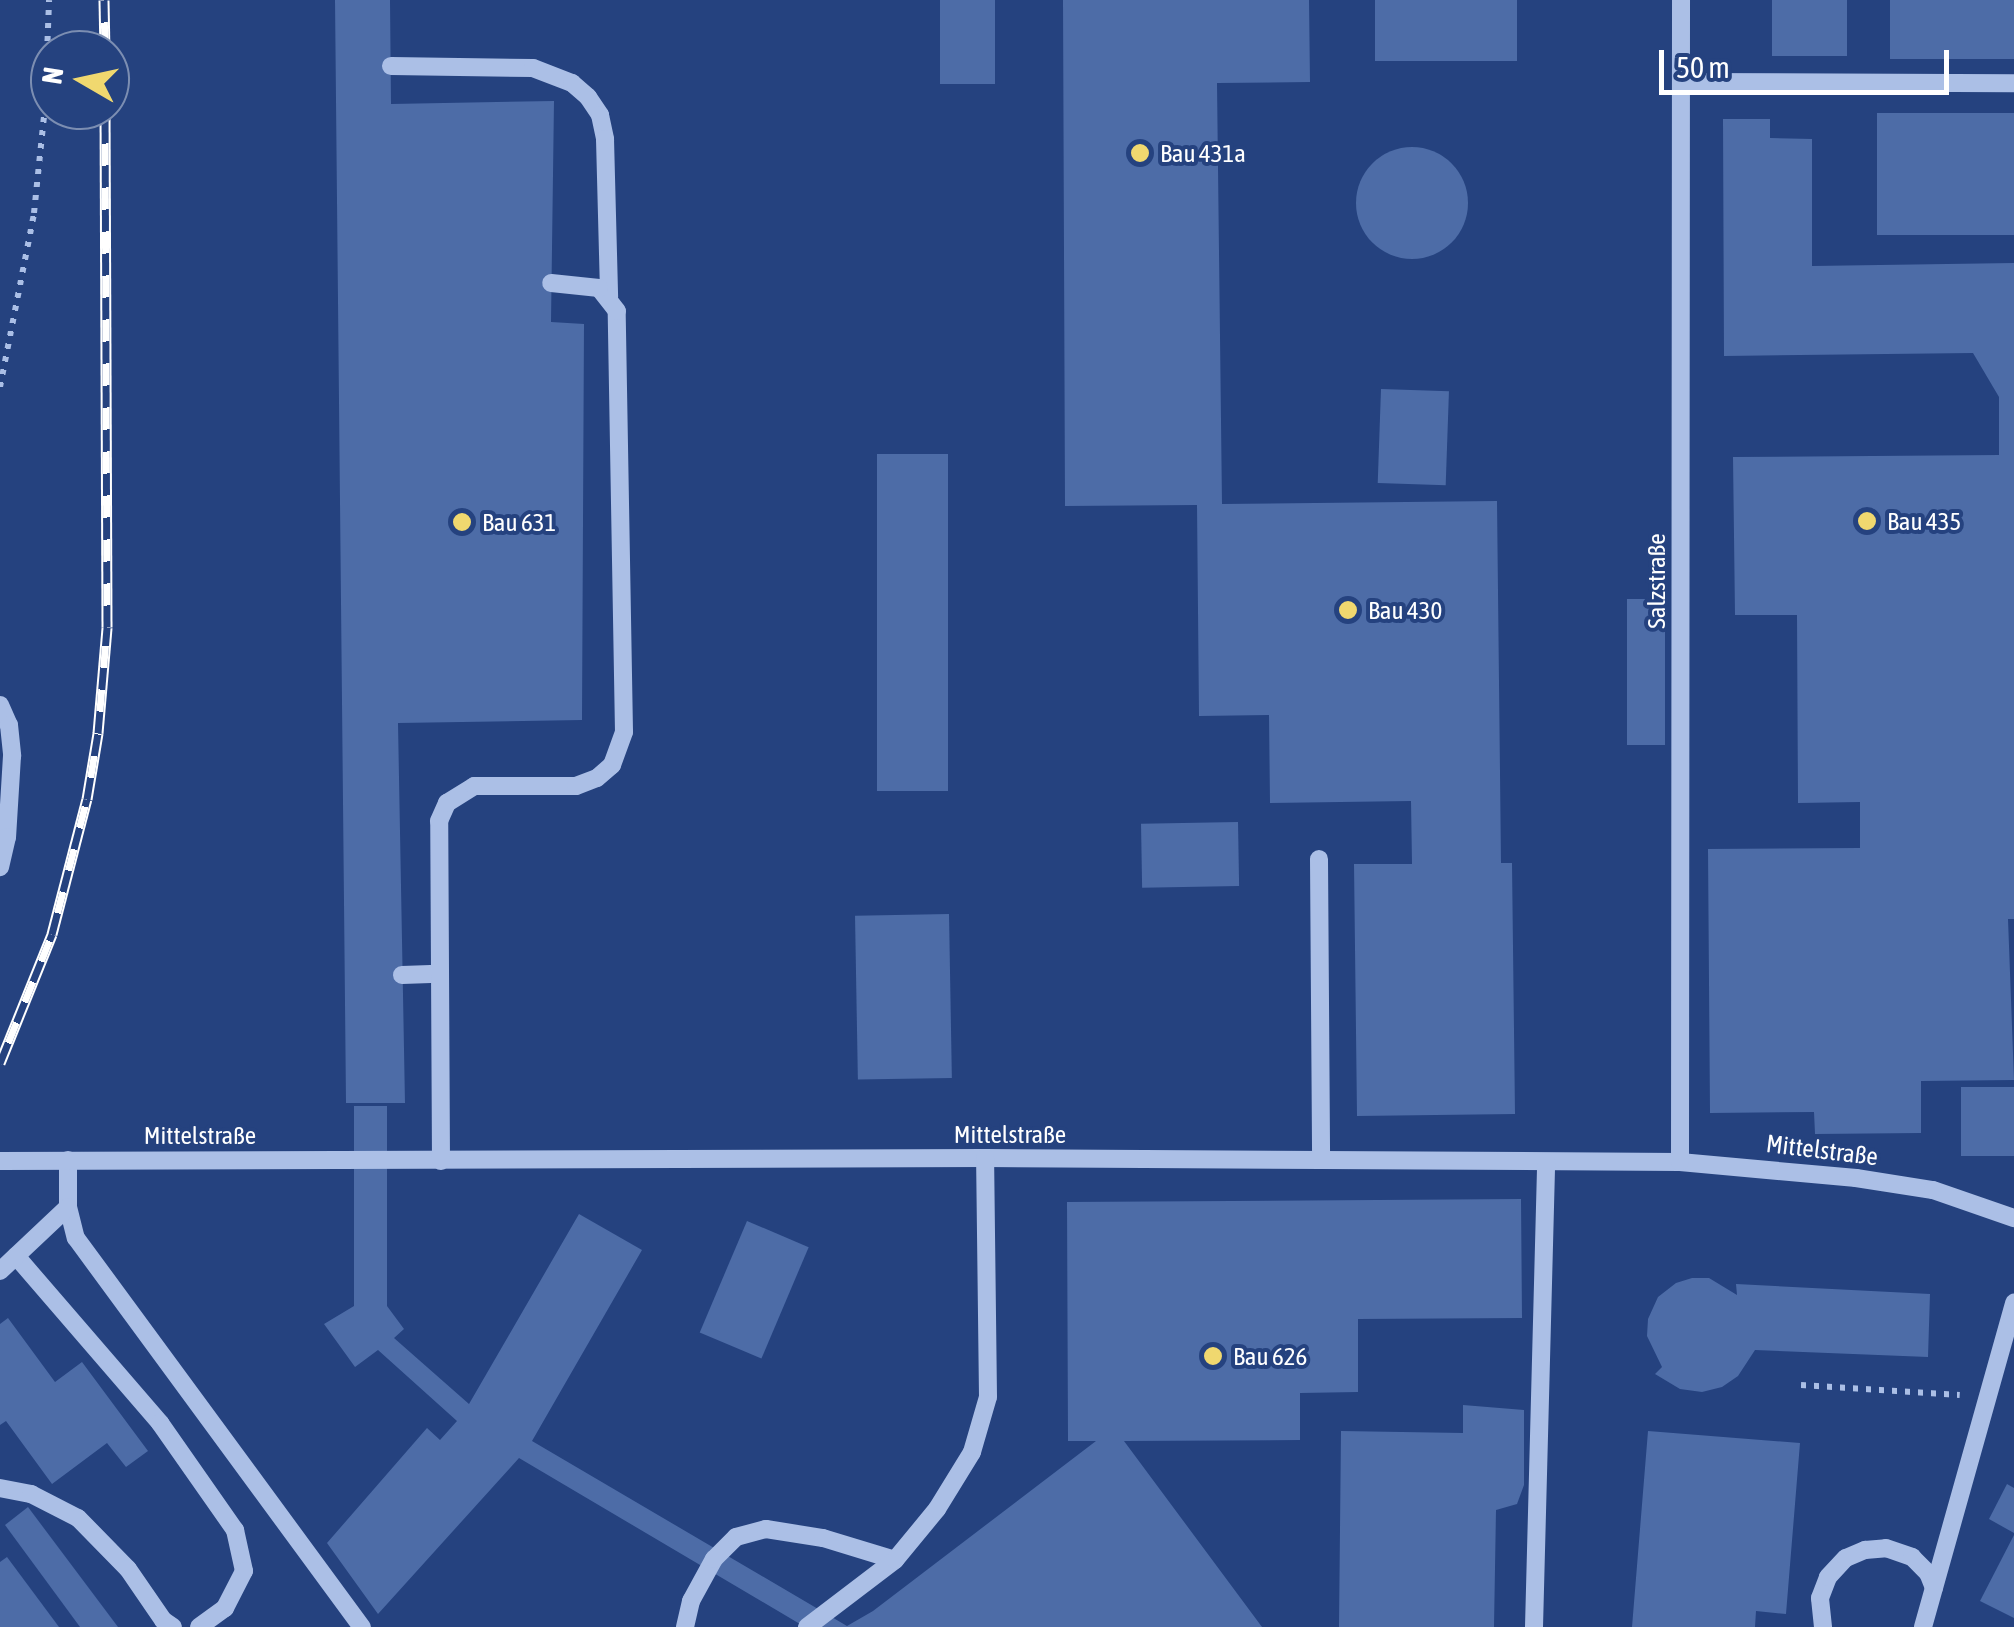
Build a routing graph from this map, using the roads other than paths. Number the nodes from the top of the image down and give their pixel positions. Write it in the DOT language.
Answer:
graph roads {
  1 [pos="1681,0"];
  2 [pos="391,66"];
  3 [pos="1681,82"];
  4 [pos="2014,83"];
  5 [pos="552,283"];
  6 [pos="609,296"];
  7 [pos="0,705"];
  8 [pos="1319,859"];
  9 [pos="0,867"];
  10 [pos="438,974"];
  11 [pos="402,975"];
  12 [pos="985,1158"];
  13 [pos="68,1160"];
  14 [pos="1321,1160"];
  15 [pos="0,1161"];
  16 [pos="441,1161"];
  17 [pos="1546,1162"];
  18 [pos="1680,1162"];
  19 [pos="68,1207"];
  20 [pos="2014,1218"];
  21 [pos="16,1256"];
  22 [pos="0,1270"];
  23 [pos="2014,1303"];
  24 [pos="0,1488"];
  25 [pos="894,1560"];
  26 [pos="1934,1588"];
  27 [pos="1926,1626"];
  28 [pos="173,1627"];
  29 [pos="199,1627"];
  30 [pos="362,1627"];
  31 [pos="685,1627"];
  32 [pos="806,1627"];
  33 [pos="1534,1627"];
  34 [pos="1824,1627"];
  1 -- 3 [label="street, Salzstraße"];
  2 -- 6 [label="street"];
  3 -- 4 [label="street"];
  3 -- 18 [label="street, Salzstraße"];
  5 -- 6 [label="street"];
  6 -- 10 [label="street"];
  7 -- 9 [label="street"];
  8 -- 14 [label="street"];
  10 -- 11 [label="street"];
  10 -- 16 [label="street"];
  12 -- 14 [label="street, Mittelstraße"];
  12 -- 16 [label="street, Mittelstraße"];
  12 -- 25 [label="street"];
  13 -- 15 [label="street, Mittelstraße"];
  13 -- 16 [label="street, Mittelstraße"];
  13 -- 19 [label="street"];
  14 -- 17 [label="street, Mittelstraße"];
  17 -- 18 [label="street, Mittelstraße"];
  17 -- 33 [label="street"];
  18 -- 20 [label="street, Mittelstraße"];
  19 -- 21 [label="street"];
  19 -- 30 [label="street"];
  21 -- 22 [label="street"];
  21 -- 29 [label="street"];
  23 -- 26 [label="street"];
  24 -- 28 [label="street"];
  25 -- 31 [label="street"];
  25 -- 32 [label="street"];
  26 -- 27 [label="street"];
  26 -- 34 [label="street"];
}
